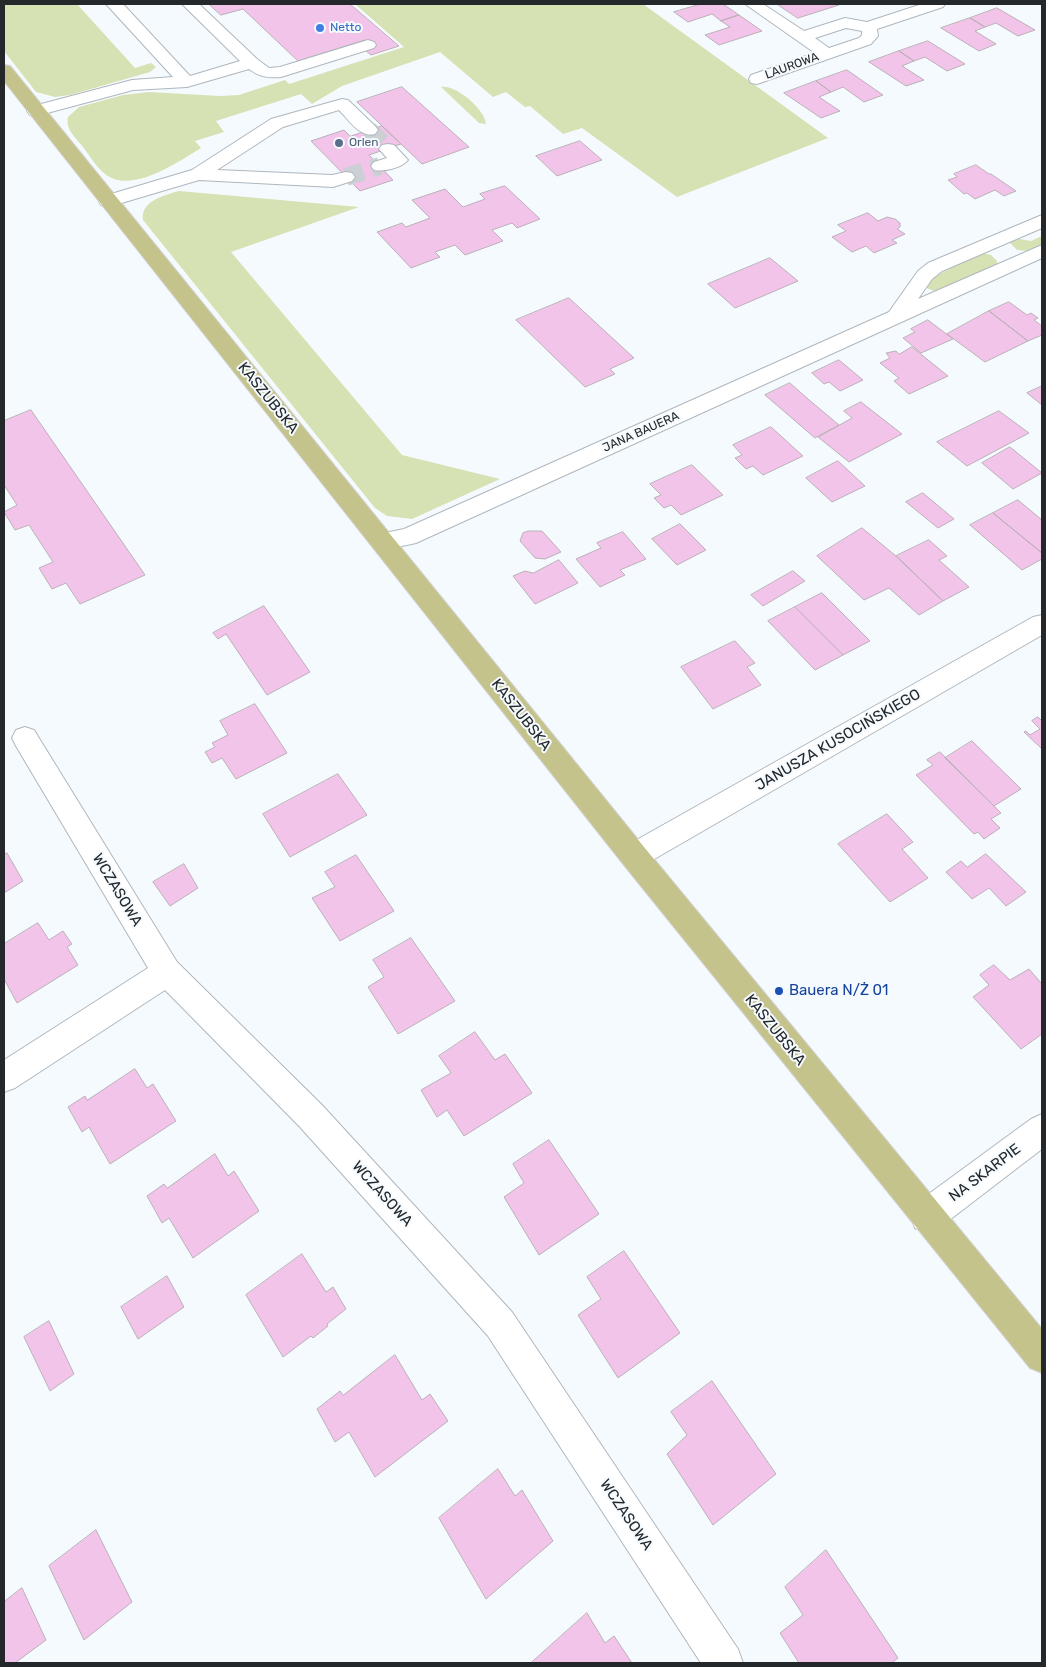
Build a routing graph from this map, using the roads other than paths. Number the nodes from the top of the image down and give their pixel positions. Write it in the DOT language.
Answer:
graph roads {
  1 [pos="114,4"];
  2 [pos="190,4"];
  3 [pos="753,4"];
  4 [pos="937,4"];
  5 [pos="868,27"];
  6 [pos="803,38"];
  7 [pos="368,45"];
  8 [pos="827,54"];
  9 [pos="251,63"];
  10 [pos="4,70"];
  11 [pos="757,79"];
  12 [pos="187,82"];
  13 [pos="36,111"];
  14 [pos="369,130"];
  15 [pos="388,149"];
  16 [pos="380,166"];
  17 [pos="198,174"];
  18 [pos="346,176"];
  19 [pos="108,201"];
  20 [pos="1042,221"];
  21 [pos="990,243"];
  22 [pos="1042,250"];
  23 [pos="1016,262"];
  24 [pos="896,317"];
  25 [pos="383,541"];
  26 [pos="1042,624"];
  27 [pos="25,738"];
  28 [pos="634,856"];
  29 [pos="167,972"];
  30 [pos="4,1077"];
  31 [pos="1042,1130"];
  32 [pos="927,1216"];
  33 [pos="1042,1356"];
  34 [pos="724,1663"];
  1 -- 12 [label="street"];
  2 -- 9 [label="street"];
  3 -- 6 [label="street, LAUROWA"];
  4 -- 5 [label="street"];
  5 -- 6 [label="street"];
  5 -- 8 [label="street, LAUROWA"];
  6 -- 8 [label="street, LAUROWA"];
  7 -- 9 [label="street"];
  8 -- 11 [label="street, LAUROWA"];
  9 -- 12 [label="street"];
  10 -- 13 [label="main road, KASZUBSKA"];
  12 -- 13 [label="street"];
  13 -- 19 [label="main road, KASZUBSKA"];
  14 -- 17 [label="street"];
  15 -- 16 [label="street"];
  17 -- 18 [label="street"];
  17 -- 19 [label="street"];
  19 -- 25 [label="main road, KASZUBSKA"];
  20 -- 21 [label="street"];
  21 -- 23 [label="street"];
  21 -- 24 [label="street"];
  22 -- 23 [label="street, JANA BAUERA"];
  23 -- 24 [label="street, JANA BAUERA"];
  24 -- 25 [label="street, JANA BAUERA"];
  25 -- 28 [label="main road, KASZUBSKA"];
  26 -- 28 [label="street, JANUSZA KUSOCIŃSKIEGO"];
  27 -- 29 [label="street, WCZASOWA"];
  28 -- 32 [label="main road, KASZUBSKA"];
  29 -- 30 [label="street"];
  29 -- 34 [label="street, WCZASOWA"];
  31 -- 32 [label="street, NA SKARPIE"];
  32 -- 33 [label="main road, KASZUBSKA"];
}
